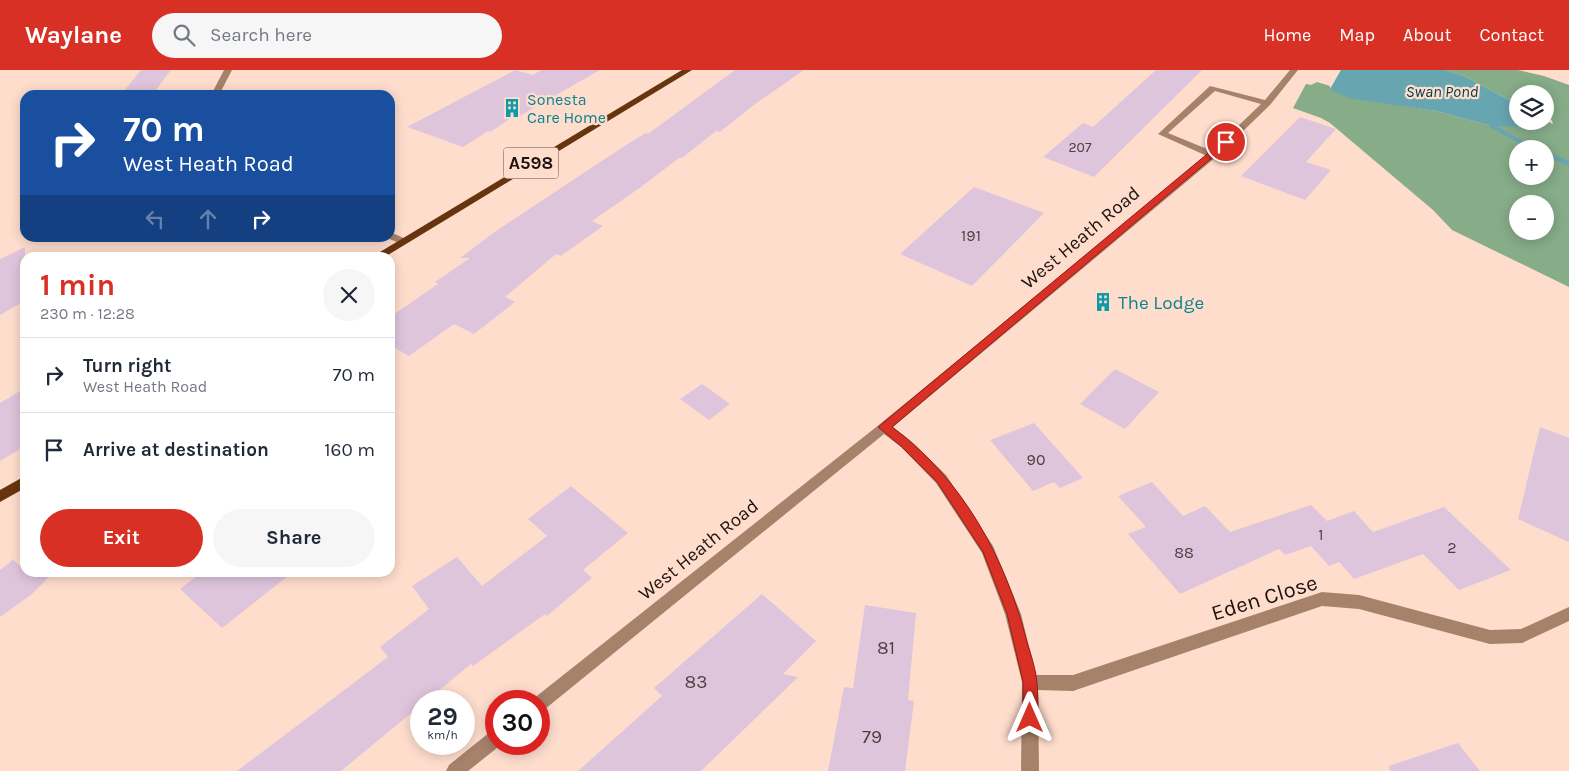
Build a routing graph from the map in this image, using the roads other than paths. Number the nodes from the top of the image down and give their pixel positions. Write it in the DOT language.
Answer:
graph roads {
  1 [pos="228,70"];
  2 [pos="688,70"];
  3 [pos="1294,70"];
  4 [pos="218,90"];
  5 [pos="1267,103"];
  6 [pos="1213,155"];
  7 [pos="395,237"];
  8 [pos="402,240"];
  9 [pos="384,252"];
  10 [pos="884,427"];
  11 [pos="20,484"];
  12 [pos="0,498"];
  13 [pos="1569,614"];
  14 [pos="1030,682"];
  15 [pos="550,695"];
  16 [pos="485,747"];
  17 [pos="455,771"];
  18 [pos="1030,771"];
  1 -- 4 [label="street"];
  2 -- 8 [label="main road, A598"];
  3 -- 5 [label="street, West Heath Road"];
  5 -- 6 [label="street, West Heath Road"];
  5 -- 6 [label="street"];
  6 -- 10 [label="street, West Heath Road"];
  7 -- 8 [label="street"];
  8 -- 9 [label="main road, A598"];
  10 -- 14 [label="street"];
  10 -- 15 [label="street, West Heath Road"];
  11 -- 12 [label="main road"];
  13 -- 14 [label="street, Eden Close"];
  14 -- 18 [label="street"];
  16 -- 17 [label="street"];
}
